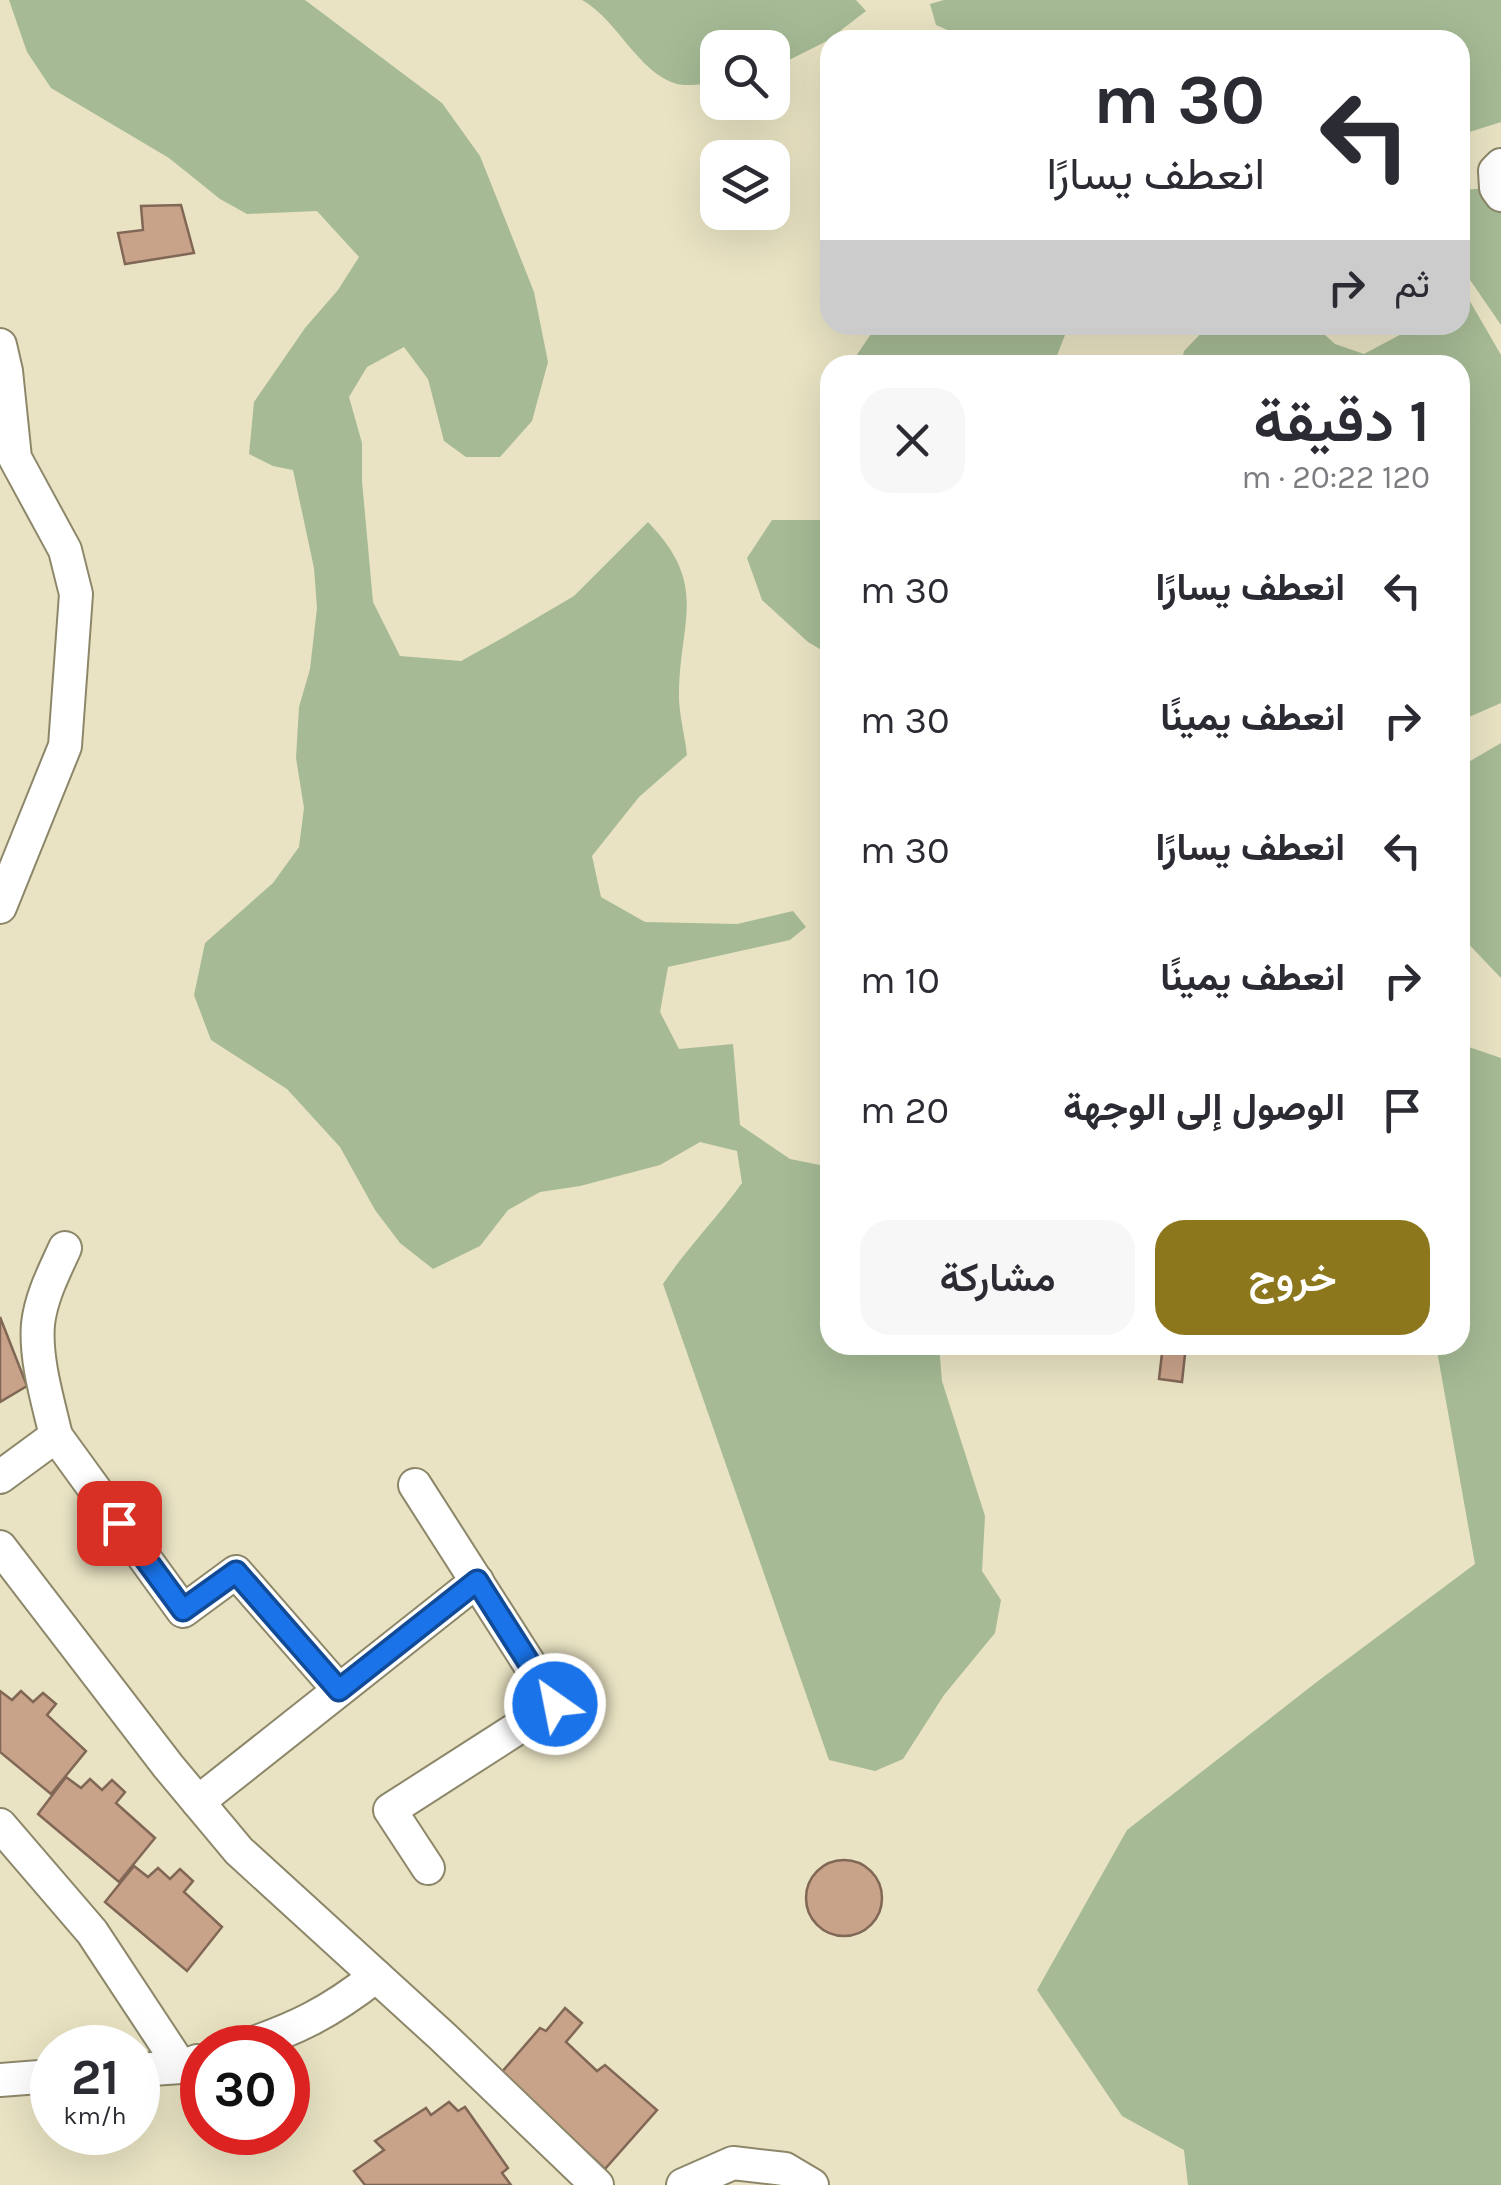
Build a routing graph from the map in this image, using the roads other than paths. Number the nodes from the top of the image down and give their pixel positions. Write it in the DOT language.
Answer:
graph roads {
  1 [pos="1501,164"];
  2 [pos="1501,196"];
  3 [pos="0,345"];
  4 [pos="0,907"];
  5 [pos="65,1248"];
  6 [pos="56,1436"];
  7 [pos="0,1477"];
  8 [pos="415,1485"];
  9 [pos="0,1547"];
  10 [pos="477,1581"];
  11 [pos="339,1690"];
  12 [pos="198,1802"];
  13 [pos="0,1825"];
  14 [pos="428,1868"];
  15 [pos="376,1976"];
  16 [pos="302,2025"];
  17 [pos="180,2047"];
  18 [pos="30,2078"];
  19 [pos="0,2080"];
  20 [pos="597,2185"];
  21 [pos="682,2185"];
  22 [pos="812,2185"];
  1 -- 2 [label="street"];
  3 -- 4 [label="street"];
  5 -- 6 [label="street"];
  6 -- 7 [label="street"];
  6 -- 11 [label="street"];
  8 -- 10 [label="street"];
  9 -- 12 [label="street"];
  10 -- 11 [label="street"];
  10 -- 14 [label="street"];
  11 -- 12 [label="street"];
  12 -- 15 [label="street"];
  13 -- 17 [label="street"];
  15 -- 16 [label="street"];
  15 -- 20 [label="street"];
  18 -- 19 [label="street"];
  21 -- 22 [label="street"];
}
